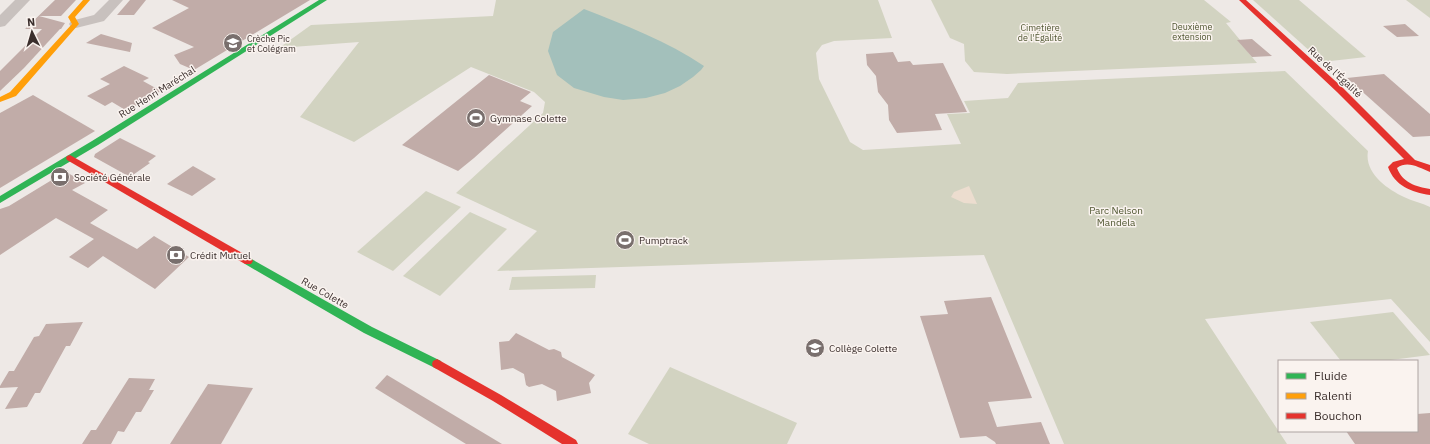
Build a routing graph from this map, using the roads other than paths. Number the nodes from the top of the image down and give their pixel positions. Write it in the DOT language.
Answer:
graph roads {
  1 [pos="23,0"];
  2 [pos="88,0"];
  3 [pos="116,0"];
  4 [pos="324,0"];
  5 [pos="1242,0"];
  6 [pos="0,23"];
  7 [pos="76,24"];
  8 [pos="0,100"];
  9 [pos="70,158"];
  10 [pos="1412,162"];
  11 [pos="1430,169"];
  12 [pos="1428,193"];
  13 [pos="0,200"];
  14 [pos="572,444"];
  1 -- 6 [label="street"];
  2 -- 7 [label="street"];
  3 -- 7 [label="street"];
  4 -- 9 [label="street, Rue Henri Maréchal"];
  5 -- 10 [label="street, Rue de l'Égalité"];
  7 -- 8 [label="street"];
  9 -- 13 [label="street, Rue Henri Maréchal"];
  9 -- 14 [label="street, Rue Colette"];
  10 -- 11 [label="street"];
  10 -- 12 [label="street"];
}
